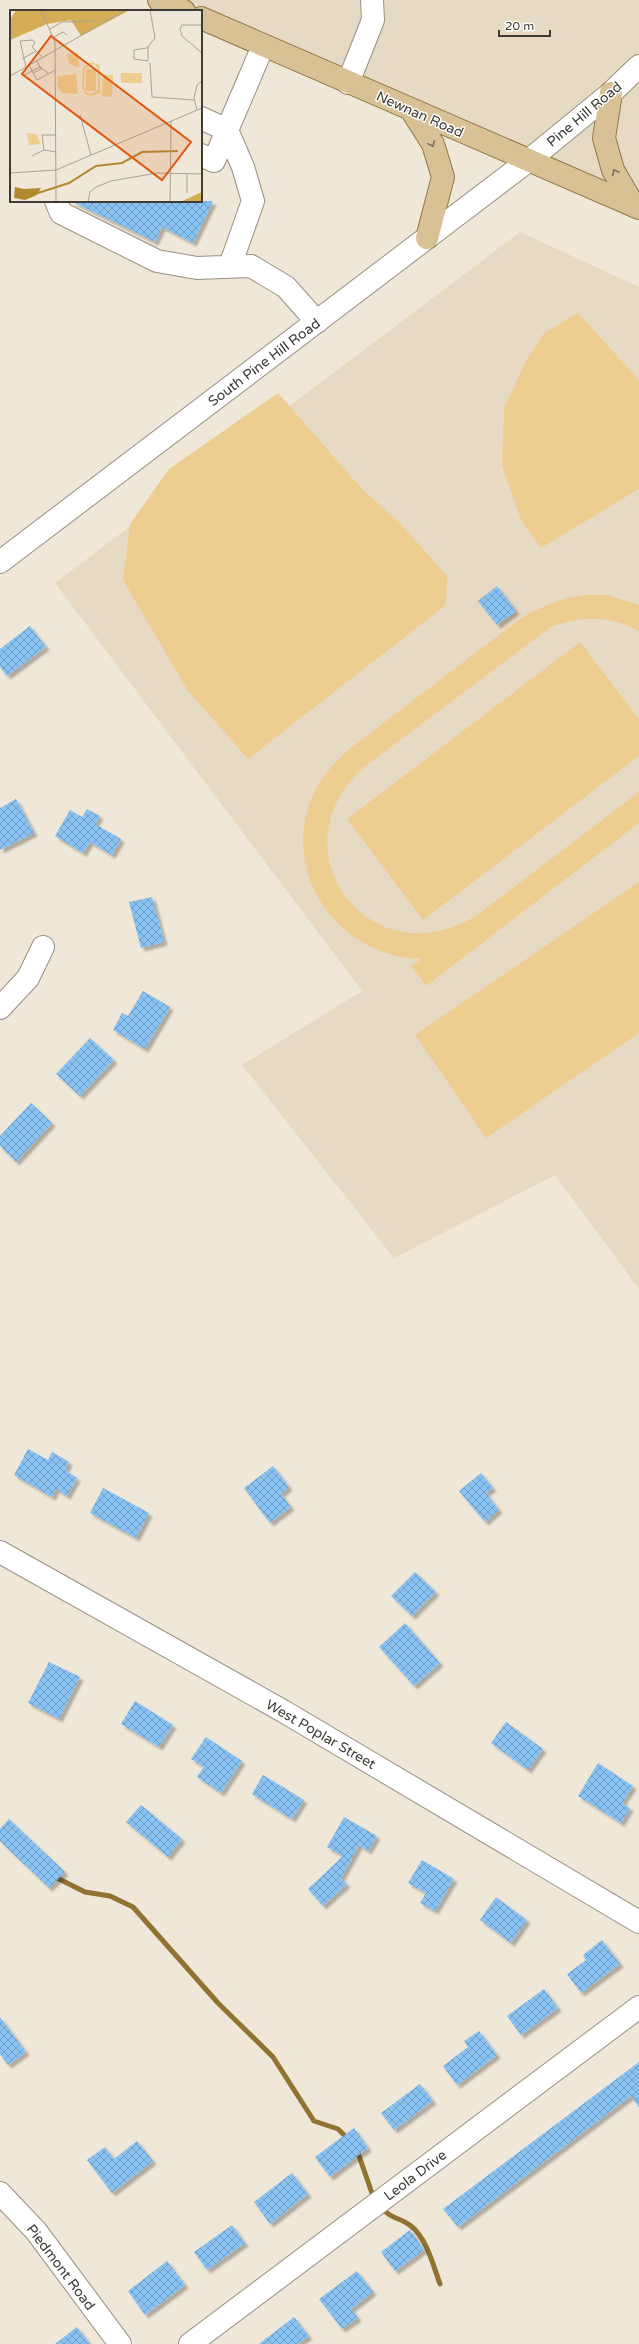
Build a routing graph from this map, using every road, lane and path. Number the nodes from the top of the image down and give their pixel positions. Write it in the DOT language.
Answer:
graph roads {
  1 [pos="159,0"];
  2 [pos="372,0"];
  3 [pos="154,10"];
  4 [pos="182,10"];
  5 [pos="202,18"];
  6 [pos="263,46"];
  7 [pos="639,66"];
  8 [pos="348,83"];
  9 [pos="611,93"];
  10 [pos="412,111"];
  11 [pos="202,118"];
  12 [pos="227,130"];
  13 [pos="202,155"];
  14 [pos="528,161"];
  15 [pos="56,202"];
  16 [pos="637,207"];
  17 [pos="427,238"];
  18 [pos="230,266"];
  19 [pos="317,322"];
  20 [pos="0,562"];
  21 [pos="43,947"];
  22 [pos="0,1008"];
  23 [pos="0,1552"];
  24 [pos="639,1922"];
  25 [pos="639,2007"];
  26 [pos="0,2193"];
  27 [pos="120,2344"];
  28 [pos="190,2344"];
  1 -- 3 [label="street"];
  1 -- 4 [label="main road"];
  2 -- 8 [label="street"];
  5 -- 6 [label="main road, Newnan Road"];
  6 -- 8 [label="main road, Newnan Road"];
  6 -- 12 [label="street"];
  7 -- 9 [label="street, Pine Hill Road"];
  8 -- 10 [label="main road, Newnan Road"];
  9 -- 14 [label="street, Pine Hill Road"];
  16 -- 9 [label="main road, one-way"];
  10 -- 14 [label="main road, Newnan Road"];
  10 -- 17 [label="main road, one-way"];
  11 -- 12 [label="street"];
  12 -- 13 [label="street"];
  12 -- 18 [label="street"];
  14 -- 16 [label="main road, Newnan Road"];
  14 -- 17 [label="street, South Pine Hill Road"];
  15 -- 18 [label="street"];
  17 -- 19 [label="street, South Pine Hill Road"];
  18 -- 19 [label="street"];
  19 -- 20 [label="street, South Pine Hill Road"];
  21 -- 22 [label="street"];
  23 -- 24 [label="street, West Poplar Street"];
  25 -- 28 [label="street, Leola Drive"];
  26 -- 27 [label="street, Piedmont Road"];
}
